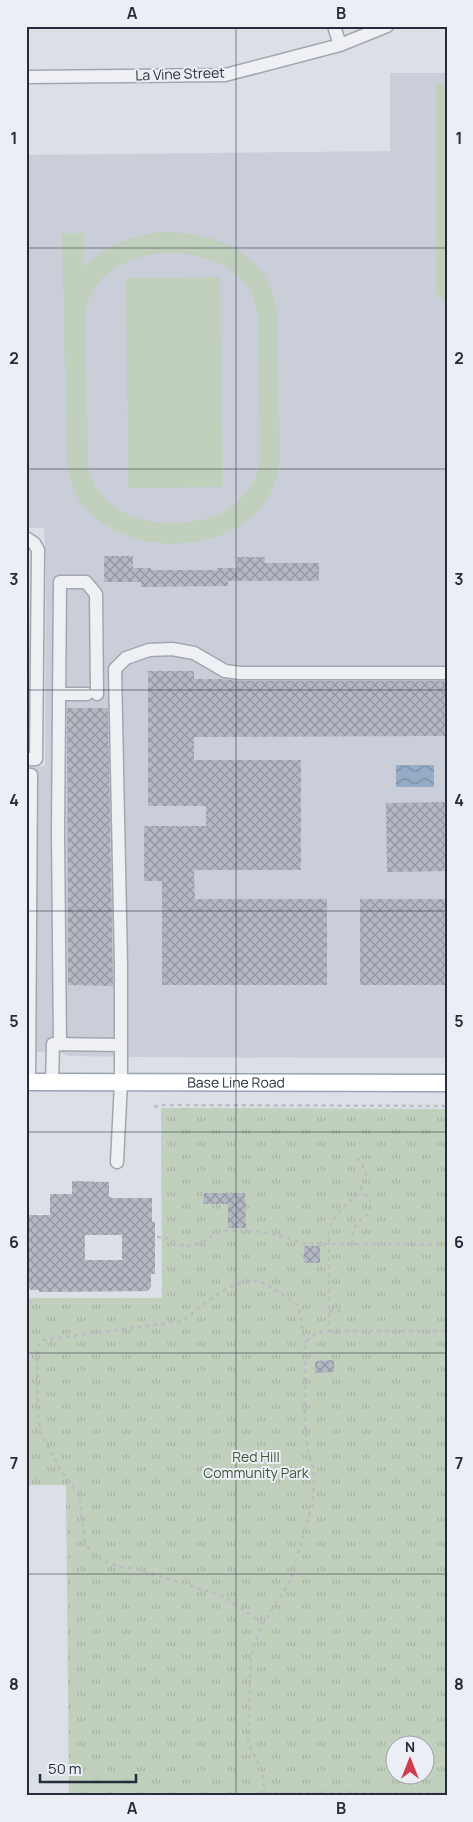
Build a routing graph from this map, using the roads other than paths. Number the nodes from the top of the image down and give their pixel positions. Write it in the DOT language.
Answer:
graph roads {
  1 [pos="334,26"];
  2 [pos="386,26"];
  3 [pos="340,45"];
  4 [pos="26,77"];
  5 [pos="26,538"];
  6 [pos="447,673"];
  7 [pos="59,694"];
  8 [pos="26,759"];
  9 [pos="26,775"];
  10 [pos="29,895"];
  11 [pos="60,1044"];
  12 [pos="121,1045"];
  13 [pos="28,1082"];
  14 [pos="52,1082"];
  15 [pos="121,1082"];
  16 [pos="447,1083"];
  17 [pos="117,1162"];
  1 -- 3 [label="street"];
  2 -- 3 [label="street, La Vine Street"];
  3 -- 4 [label="street, La Vine Street"];
  5 -- 8 [label="street"];
  6 -- 12 [label="street"];
  7 -- 7 [label="street"];
  7 -- 11 [label="street"];
  9 -- 10 [label="street"];
  10 -- 13 [label="street"];
  11 -- 12 [label="street"];
  11 -- 14 [label="street"];
  12 -- 15 [label="street"];
  13 -- 14 [label="main road, Base Line Road"];
  14 -- 15 [label="main road, Base Line Road"];
  15 -- 16 [label="main road, Base Line Road"];
  15 -- 17 [label="street"];
}
